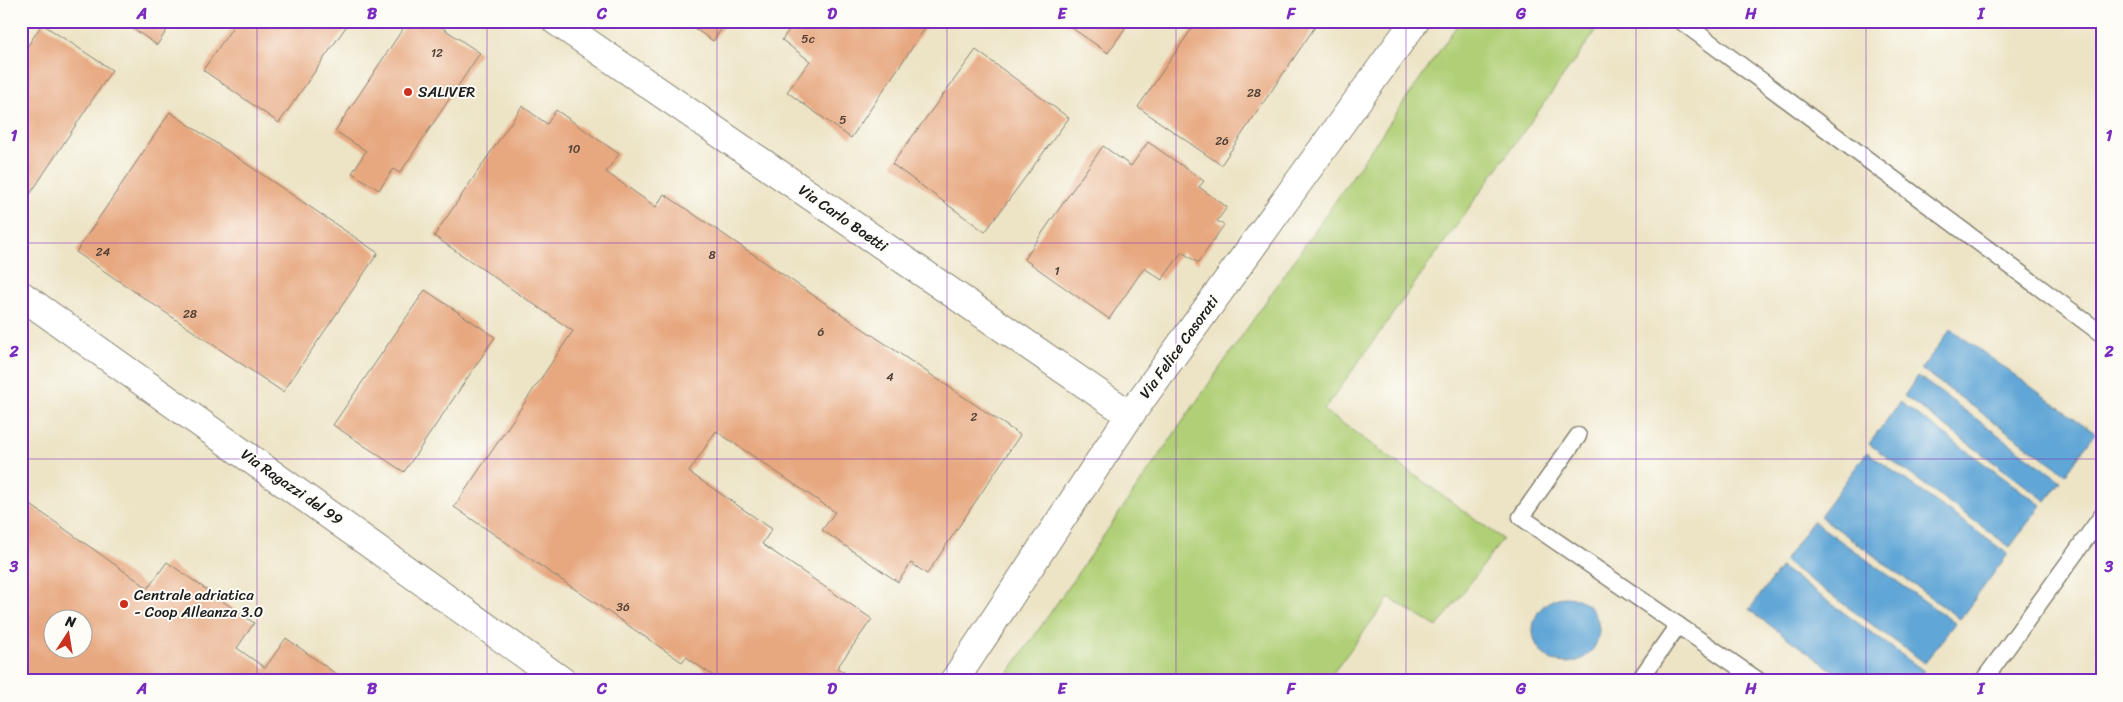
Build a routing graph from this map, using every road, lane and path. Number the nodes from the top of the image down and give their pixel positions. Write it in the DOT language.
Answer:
graph roads {
  1 [pos="556,21"];
  2 [pos="1415,21"];
  3 [pos="1681,21"];
  4 [pos="21,295"];
  5 [pos="2102,334"];
  6 [pos="1130,415"];
  7 [pos="1578,436"];
  8 [pos="2102,516"];
  9 [pos="1678,625"];
  10 [pos="562,681"];
  11 [pos="954,681"];
  12 [pos="1639,681"];
  13 [pos="1759,681"];
  14 [pos="1983,681"];
  1 -- 6 [label="street, Via Carlo Boetti"];
  2 -- 6 [label="street, Via Felice Casorati"];
  3 -- 5 [label="lane"];
  4 -- 10 [label="street, Via Ragazzi del 99"];
  6 -- 11 [label="street, Via Felice Casorati"];
  7 -- 9 [label="lane"];
  8 -- 14 [label="lane"];
  9 -- 12 [label="lane"];
  9 -- 13 [label="lane"];
}
